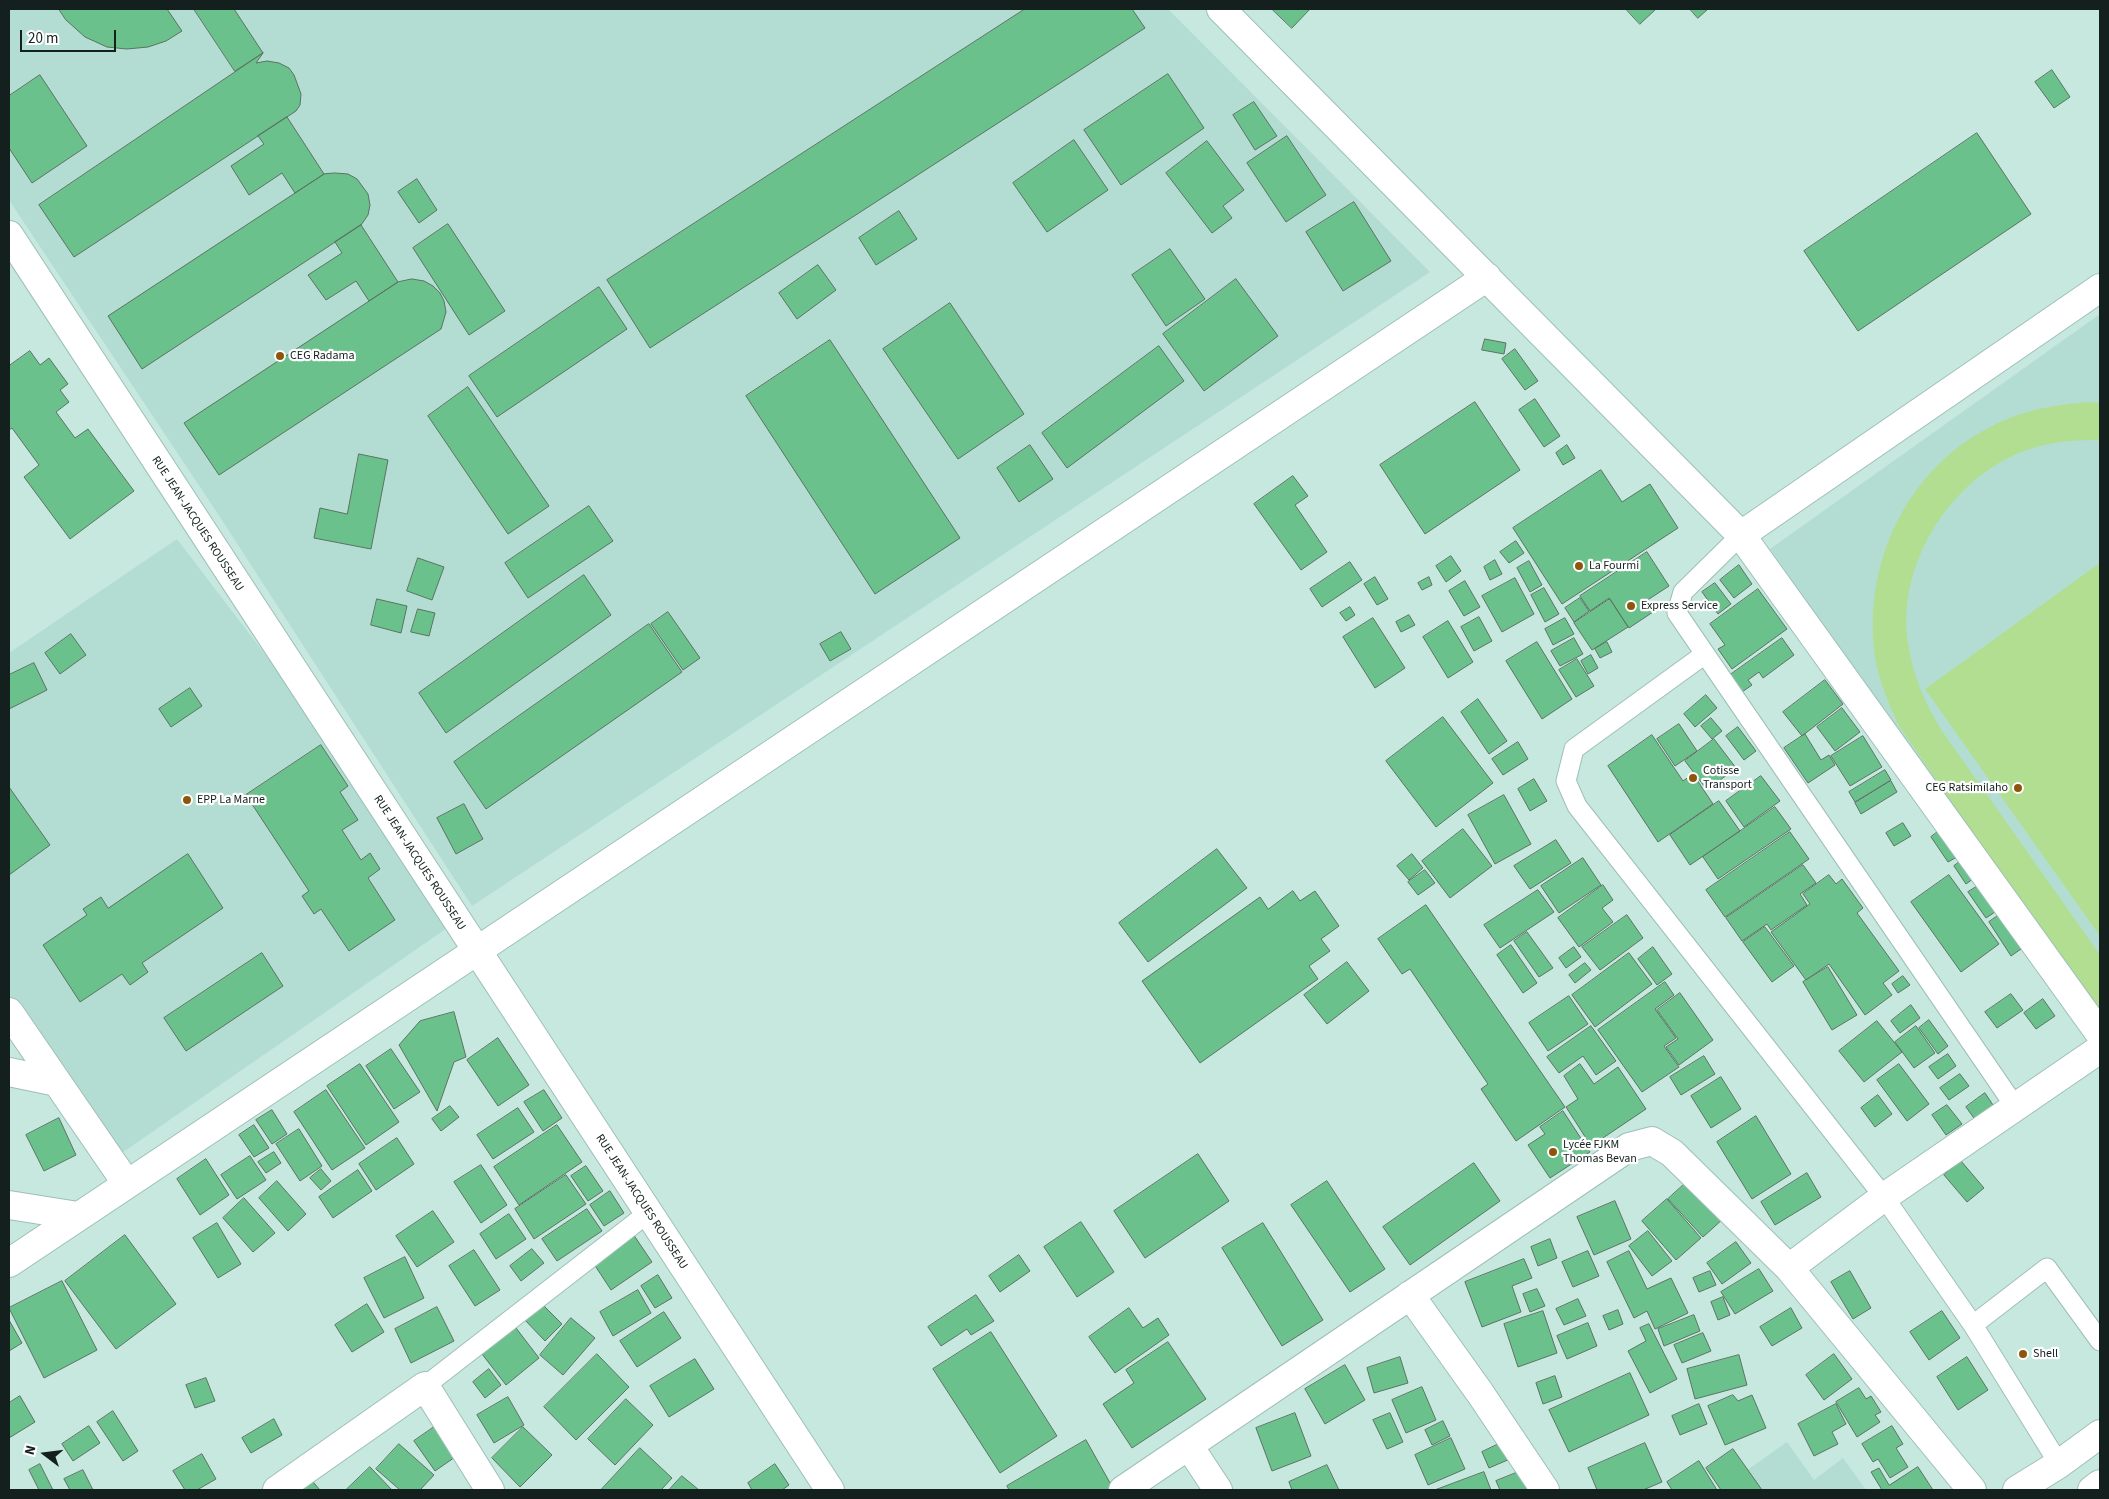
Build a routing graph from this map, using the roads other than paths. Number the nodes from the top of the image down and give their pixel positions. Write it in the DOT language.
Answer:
graph roads {
  1 [pos="1220,9"];
  2 [pos="9,235"];
  3 [pos="1487,277"];
  4 [pos="2100,288"];
  5 [pos="1740,535"];
  6 [pos="1705,654"];
  7 [pos="476,951"];
  8 [pos="9,1012"];
  9 [pos="2100,1034"];
  10 [pos="2100,1049"];
  11 [pos="9,1072"];
  12 [pos="57,1082"];
  13 [pos="2016,1108"];
  14 [pos="128,1184"];
  15 [pos="1884,1197"];
  16 [pos="9,1205"];
  17 [pos="648,1213"];
  18 [pos="78,1216"];
  19 [pos="9,1262"];
  20 [pos="1789,1268"];
  21 [pos="1410,1295"];
  22 [pos="1973,1325"];
  23 [pos="2100,1341"];
  24 [pos="425,1386"];
  25 [pos="2100,1434"];
  26 [pos="1188,1446"];
  27 [pos="2059,1464"];
  28 [pos="2100,1484"];
  29 [pos="277,1490"];
  30 [pos="490,1490"];
  31 [pos="830,1490"];
  32 [pos="1123,1490"];
  33 [pos="1218,1490"];
  34 [pos="1545,1490"];
  35 [pos="1972,1490"];
  36 [pos="2017,1490"];
  37 [pos="2092,1490"];
  1 -- 3 [label="street"];
  2 -- 7 [label="street, RUE JEAN-JACQUES ROUSSEAU"];
  3 -- 5 [label="street"];
  3 -- 7 [label="street"];
  4 -- 5 [label="street"];
  5 -- 6 [label="lane"];
  5 -- 9 [label="street"];
  6 -- 13 [label="lane"];
  6 -- 15 [label="lane"];
  7 -- 14 [label="street"];
  7 -- 17 [label="street, RUE JEAN-JACQUES ROUSSEAU"];
  8 -- 12 [label="street"];
  10 -- 13 [label="street"];
  11 -- 12 [label="street"];
  12 -- 14 [label="street"];
  13 -- 15 [label="street"];
  14 -- 18 [label="street"];
  15 -- 20 [label="street"];
  15 -- 22 [label="lane"];
  16 -- 18 [label="street"];
  17 -- 24 [label="lane"];
  17 -- 31 [label="street, RUE JEAN-JACQUES ROUSSEAU"];
  18 -- 19 [label="street"];
  20 -- 21 [label="street"];
  20 -- 35 [label="street"];
  21 -- 26 [label="street"];
  21 -- 34 [label="street"];
  22 -- 23 [label="lane"];
  22 -- 27 [label="lane"];
  24 -- 29 [label="street"];
  24 -- 30 [label="street"];
  25 -- 27 [label="street"];
  26 -- 32 [label="street"];
  26 -- 33 [label="street"];
  27 -- 36 [label="street"];
  28 -- 37 [label="street"];
}
